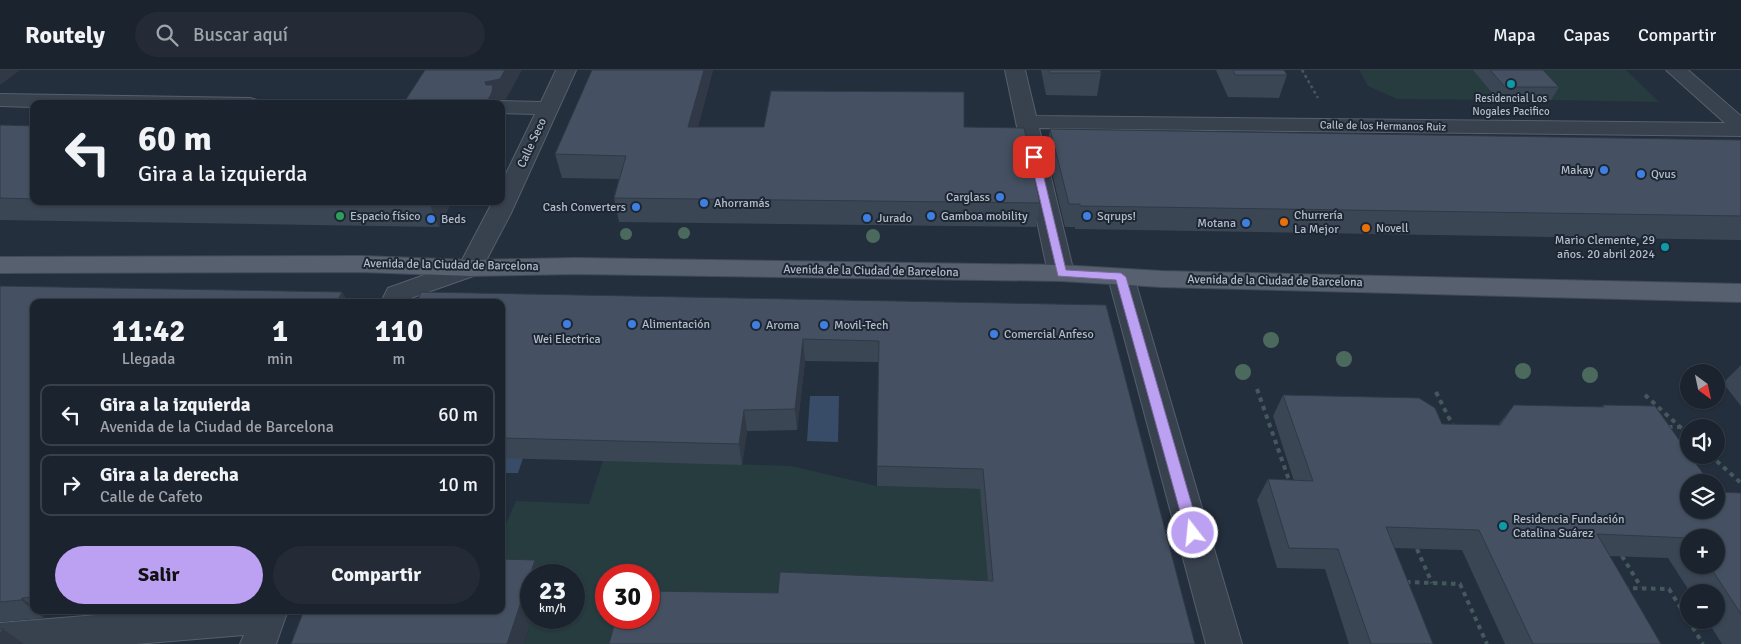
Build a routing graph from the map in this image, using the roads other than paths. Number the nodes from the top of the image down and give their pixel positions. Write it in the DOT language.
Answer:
graph roads {
  1 [pos="566,70"];
  2 [pos="1015,70"];
  3 [pos="1676,70"];
  4 [pos="0,100"];
  5 [pos="30,100"];
  6 [pos="505,107"];
  7 [pos="548,108"];
  8 [pos="1026,122"];
  9 [pos="1741,128"];
  10 [pos="505,200"];
  11 [pos="503,205"];
  12 [pos="0,265"];
  13 [pos="470,268"];
  14 [pos="1062,273"];
  15 [pos="1121,277"];
  16 [pos="1741,293"];
  17 [pos="395,299"];
  18 [pos="266,624"];
  19 [pos="0,639"];
  20 [pos="1224,644"];
  1 -- 7 [label="street, Calle Seco"];
  2 -- 8 [label="street"];
  3 -- 9 [label="street"];
  4 -- 5 [label="street"];
  6 -- 7 [label="street"];
  7 -- 10 [label="street, Calle Seco"];
  8 -- 9 [label="street, Calle de los Hermanos Ruiz"];
  8 -- 14 [label="street"];
  11 -- 13 [label="street, Calle Seco"];
  12 -- 13 [label="main road, Avenida de la Ciudad de Barcelona"];
  13 -- 14 [label="main road, Avenida de la Ciudad de Barcelona"];
  13 -- 17 [label="street"];
  14 -- 15 [label="main road, Avenida de la Ciudad de Barcelona"];
  15 -- 16 [label="main road, Avenida de la Ciudad de Barcelona"];
  15 -- 20 [label="street"];
  18 -- 19 [label="street"];
}
